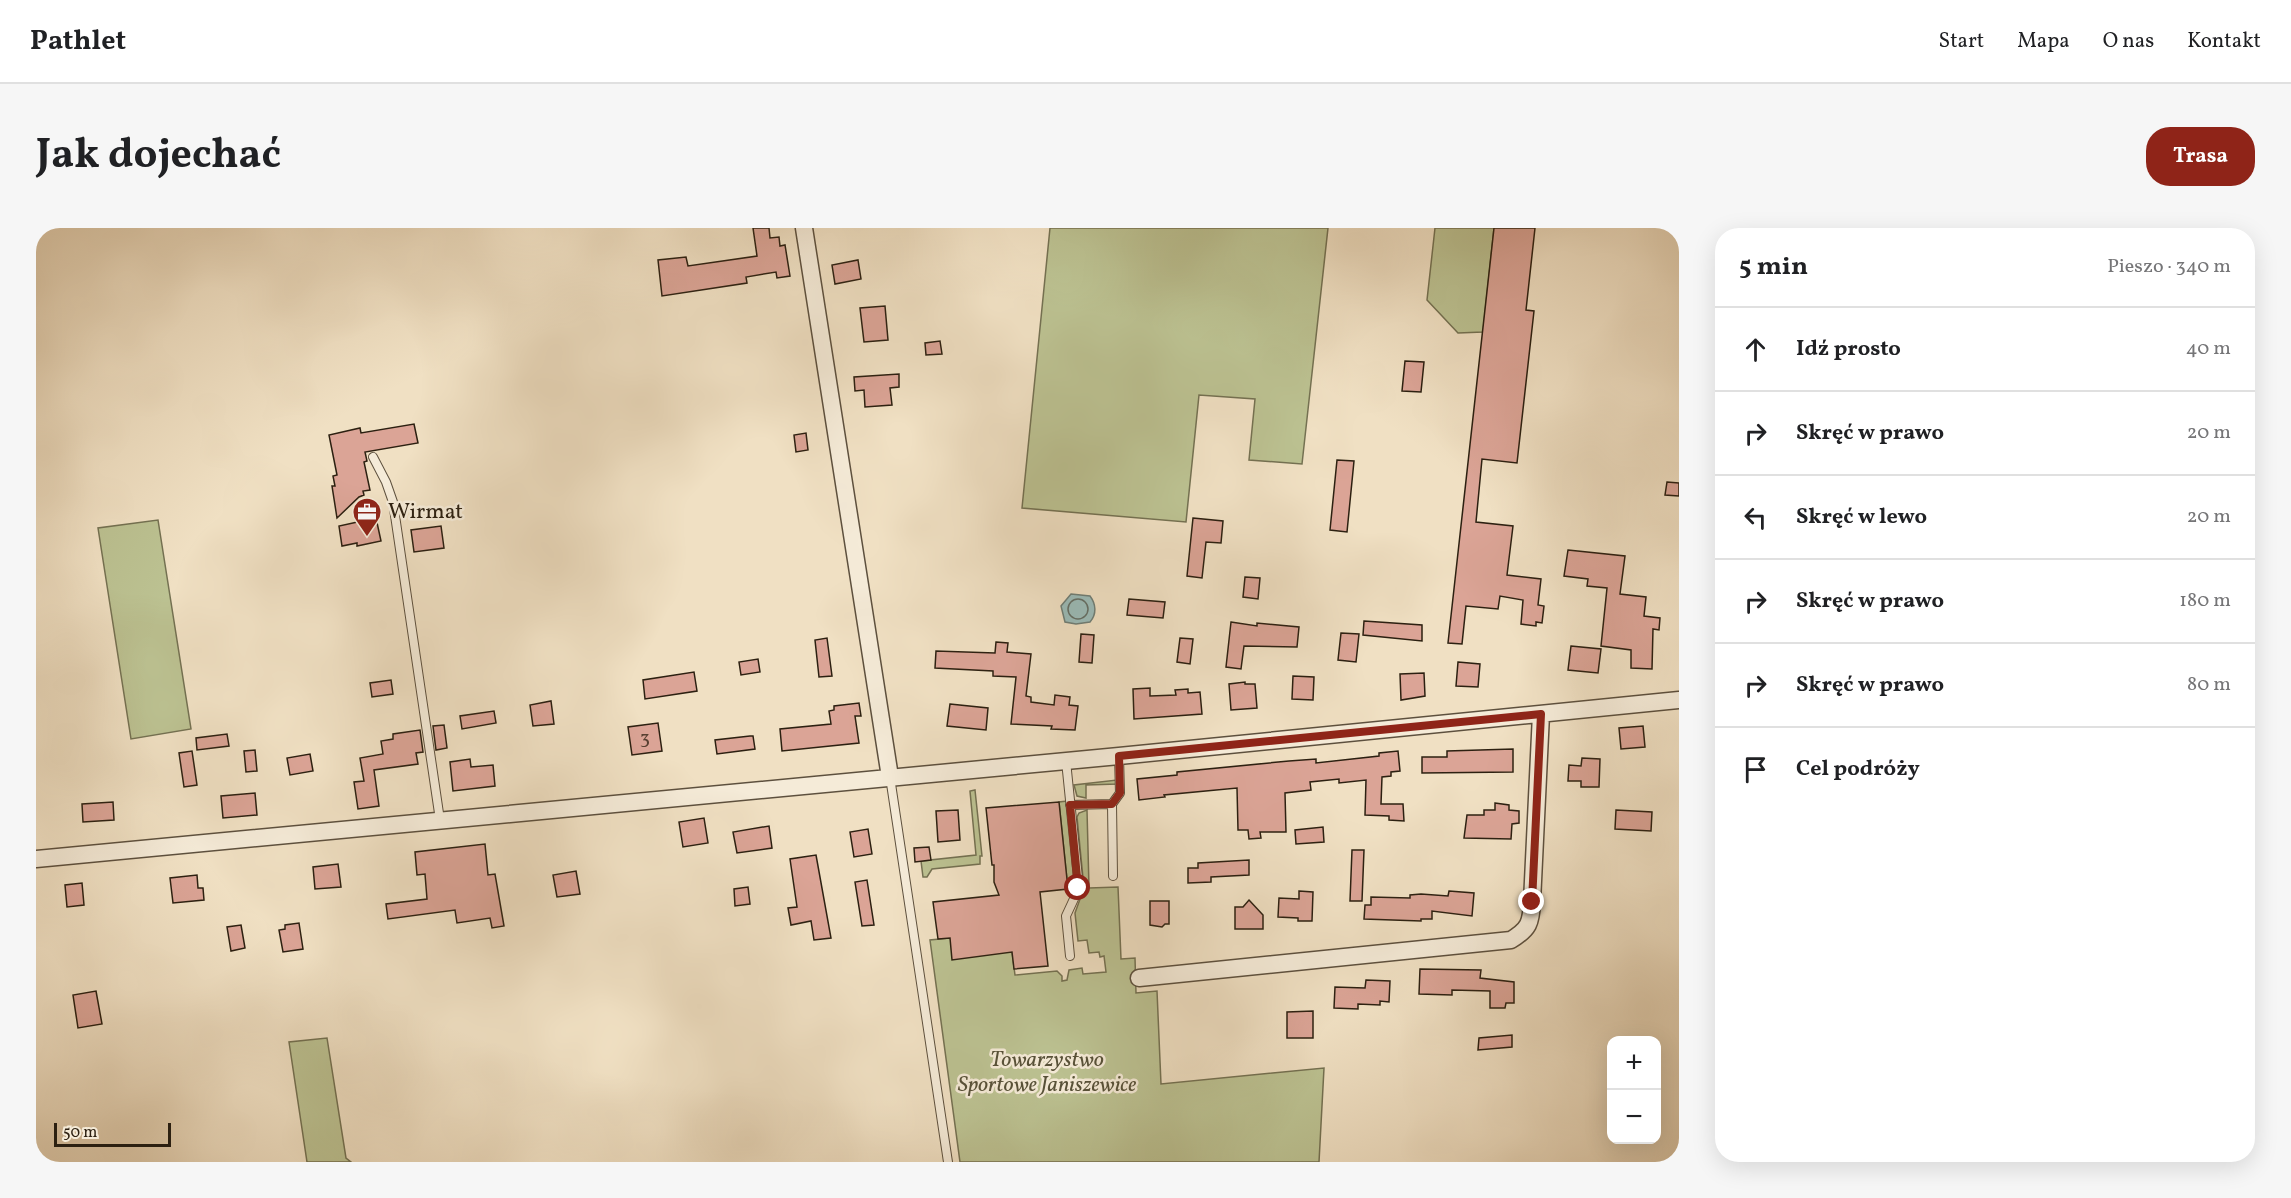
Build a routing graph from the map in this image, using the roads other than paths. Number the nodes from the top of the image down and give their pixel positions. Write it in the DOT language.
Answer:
graph roads {
  1 [pos="804,228"];
  2 [pos="373,457"];
  3 [pos="1679,700"];
  4 [pos="1541,714"];
  5 [pos="1119,756"];
  6 [pos="1066,761"];
  7 [pos="890,777"];
  8 [pos="1112,804"];
  9 [pos="1070,805"];
  10 [pos="440,820"];
  11 [pos="36,859"];
  12 [pos="1113,876"];
  13 [pos="1070,956"];
  14 [pos="1139,978"];
  15 [pos="948,1162"];
  1 -- 7 [label="street"];
  2 -- 10 [label="lane"];
  3 -- 4 [label="street"];
  4 -- 5 [label="street"];
  4 -- 14 [label="street"];
  5 -- 6 [label="street"];
  5 -- 8 [label="lane"];
  6 -- 7 [label="street"];
  6 -- 9 [label="lane"];
  7 -- 10 [label="street"];
  7 -- 15 [label="lane"];
  8 -- 9 [label="lane"];
  8 -- 12 [label="lane"];
  9 -- 13 [label="lane"];
  10 -- 11 [label="street"];
}
